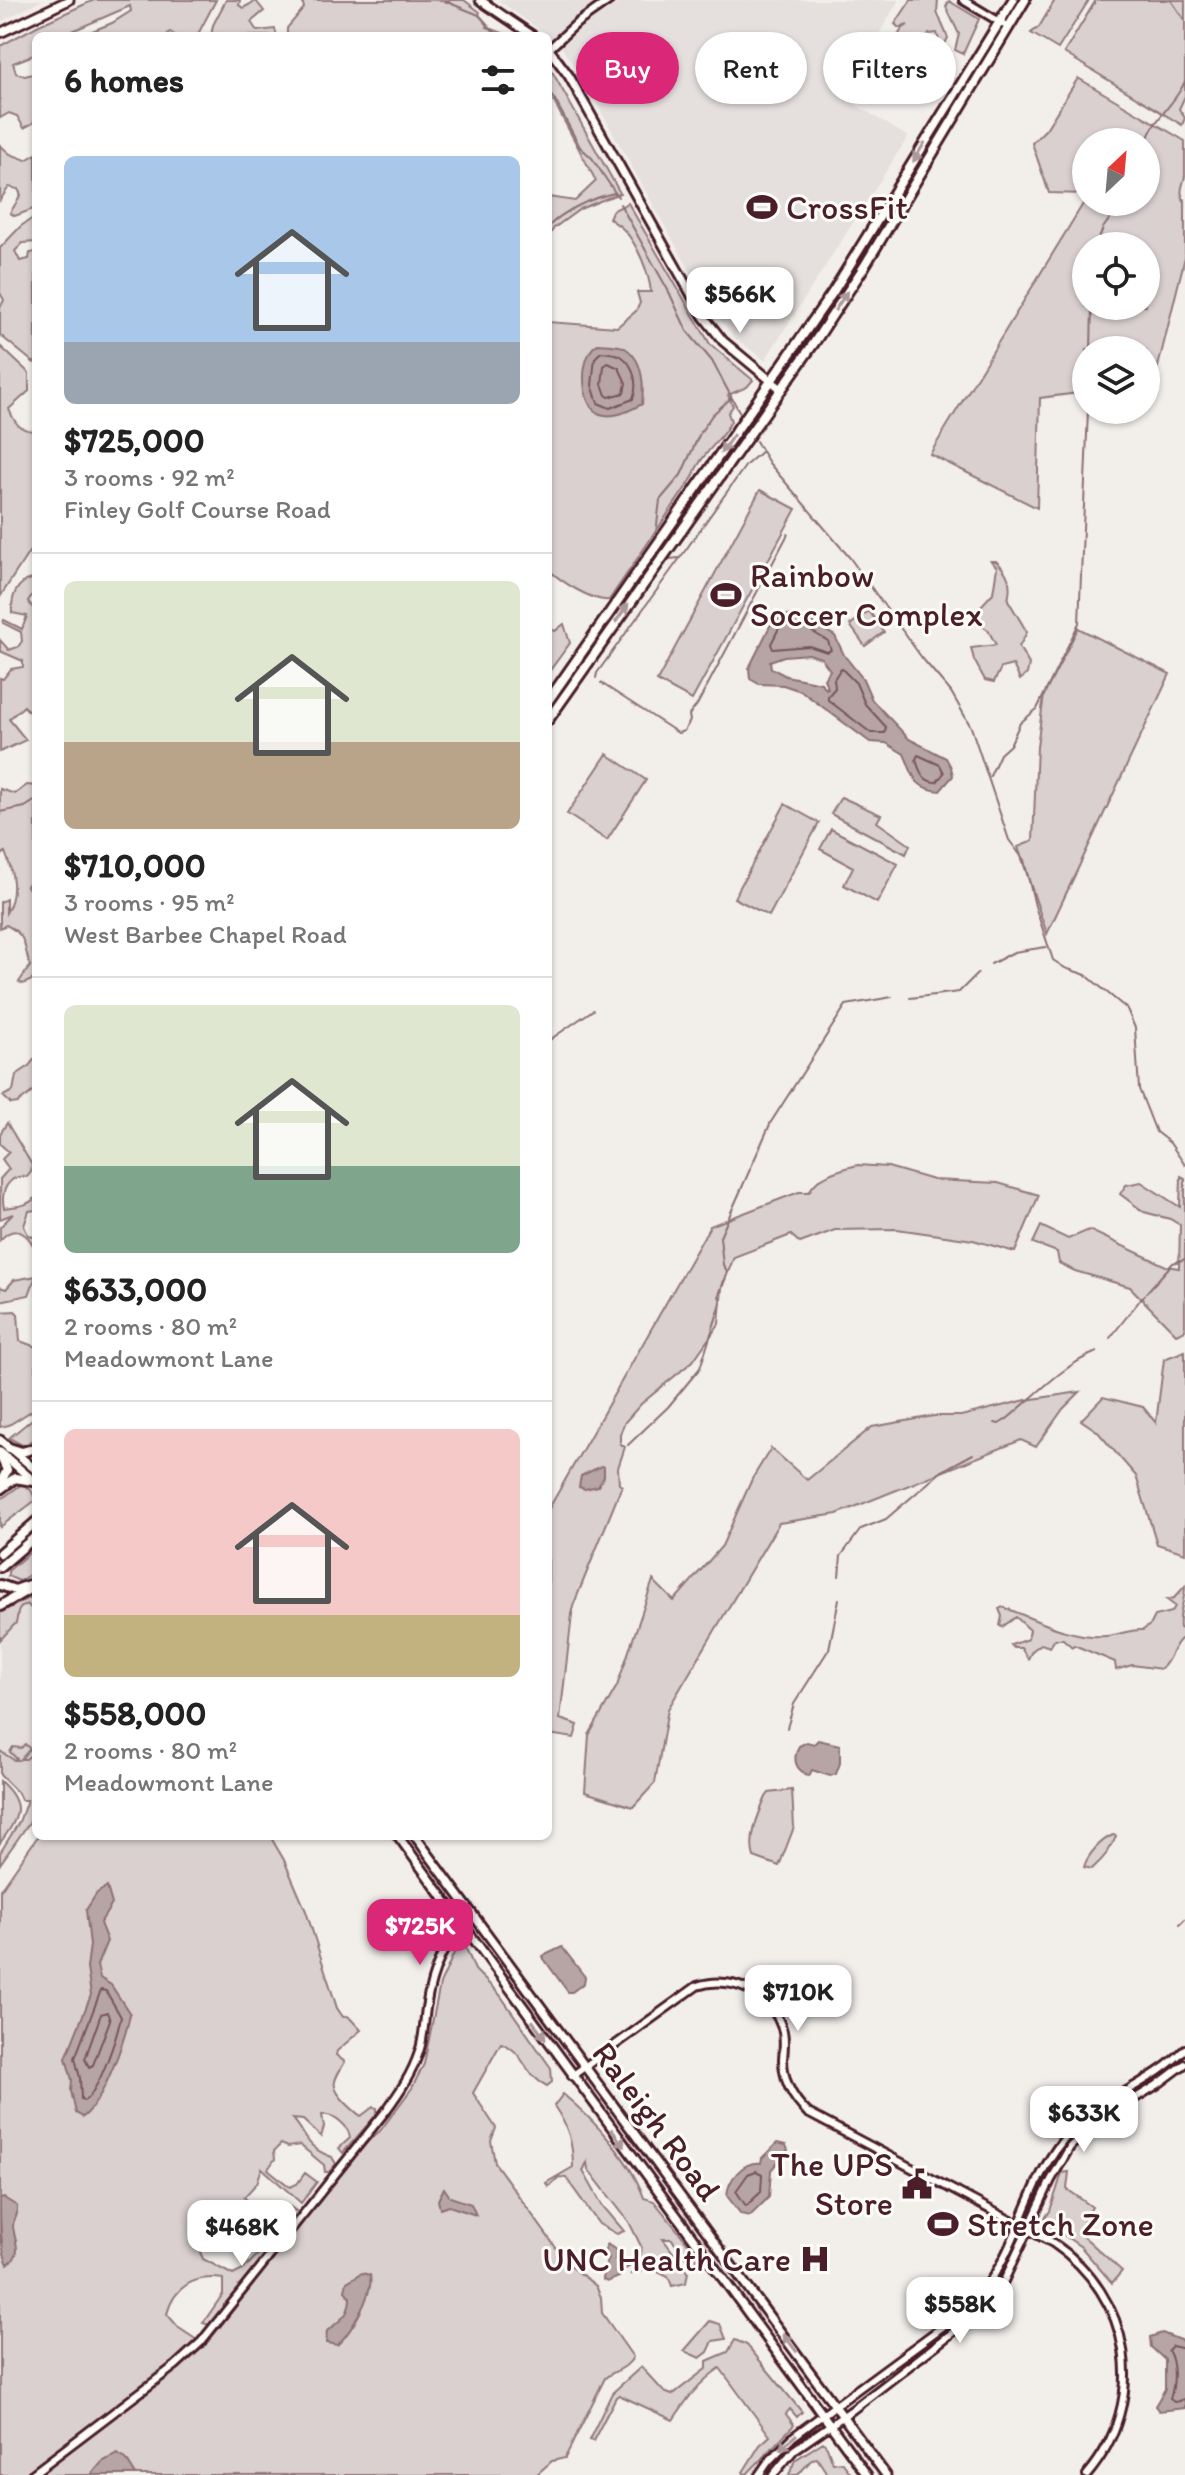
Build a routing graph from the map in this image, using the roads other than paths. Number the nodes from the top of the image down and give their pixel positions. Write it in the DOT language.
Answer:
graph roads {
  1 [pos="69,0"];
  2 [pos="480,0"];
  3 [pos="610,0"];
  4 [pos="963,0"];
  5 [pos="1013,0"];
  6 [pos="1025,0"];
  7 [pos="999,22"];
  8 [pos="1008,27"];
  9 [pos="527,32"];
  10 [pos="0,33"];
  11 [pos="552,46"];
  12 [pos="552,53"];
  13 [pos="772,380"];
  14 [pos="781,389"];
  15 [pos="552,695"];
  16 [pos="552,714"];
  17 [pos="0,1440"];
  18 [pos="32,1449"];
  19 [pos="3,1452"];
  20 [pos="32,1468"];
  21 [pos="32,1479"];
  22 [pos="32,1481"];
  23 [pos="0,1486"];
  24 [pos="32,1525"];
  25 [pos="32,1539"];
  26 [pos="0,1553"];
  27 [pos="0,1567"];
  28 [pos="32,1584"];
  29 [pos="0,1585"];
  30 [pos="32,1586"];
  31 [pos="0,1606"];
  32 [pos="401,1840"];
  33 [pos="418,1840"];
  34 [pos="473,1914"];
  35 [pos="461,1923"];
  36 [pos="1185,2049"];
  37 [pos="1185,2064"];
  38 [pos="585,2067"];
  39 [pos="572,2076"];
  40 [pos="1145,2080"];
  41 [pos="1151,2089"];
  42 [pos="1020,2225"];
  43 [pos="1029,2230"];
  44 [pos="836,2405"];
  45 [pos="822,2415"];
  46 [pos="843,2415"];
  47 [pos="829,2424"];
  48 [pos="31,2475"];
  49 [pos="759,2475"];
  50 [pos="773,2475"];
  51 [pos="867,2475"];
  52 [pos="886,2475"];
  53 [pos="1087,2475"];
  1 -- 10 [label="main road"];
  2 -- 9 [label="main road"];
  3 -- 11 [label="street"];
  4 -- 7 [label="street"];
  5 -- 7 [label="highway"];
  6 -- 8 [label="highway"];
  7 -- 8 [label="street"];
  7 -- 13 [label="highway, one-way"];
  14 -- 8 [label="highway, one-way"];
  12 -- 13 [label="main road"];
  13 -- 14 [label="main road"];
  13 -- 15 [label="highway, one-way"];
  16 -- 14 [label="highway, one-way"];
  17 -- 19 [label="main road"];
  18 -- 19 [label="highway"];
  19 -- 20 [label="main road"];
  19 -- 21 [label="main road"];
  19 -- 23 [label="highway"];
  22 -- 23 [label="highway"];
  24 -- 26 [label="highway"];
  25 -- 27 [label="highway"];
  28 -- 29 [label="highway"];
  30 -- 31 [label="highway"];
  32 -- 35 [label="main road, Raleigh Road"];
  33 -- 34 [label="main road, Raleigh Road"];
  34 -- 35 [label="street"];
  34 -- 38 [label="main road, Raleigh Road"];
  35 -- 39 [label="main road, Raleigh Road, one-way"];
  35 -- 48 [label="street"];
  36 -- 40 [label="street"];
  37 -- 41 [label="street"];
  38 -- 39 [label="street"];
  38 -- 42 [label="street"];
  44 -- 38 [label="main road, Raleigh Road, one-way"];
  39 -- 45 [label="main road, Raleigh Road, one-way"];
  40 -- 41 [label="street"];
  40 -- 42 [label="street"];
  41 -- 43 [label="street"];
  42 -- 43 [label="street"];
  42 -- 44 [label="street"];
  43 -- 46 [label="street"];
  43 -- 53 [label="street"];
  44 -- 45 [label="street"];
  44 -- 46 [label="main road, Raleigh Road"];
  45 -- 47 [label="main road, Raleigh Road"];
  45 -- 49 [label="street, one-way"];
  46 -- 47 [label="street"];
  46 -- 52 [label="main road, Raleigh Road"];
  47 -- 50 [label="street"];
  47 -- 51 [label="main road, Raleigh Road"];
}
